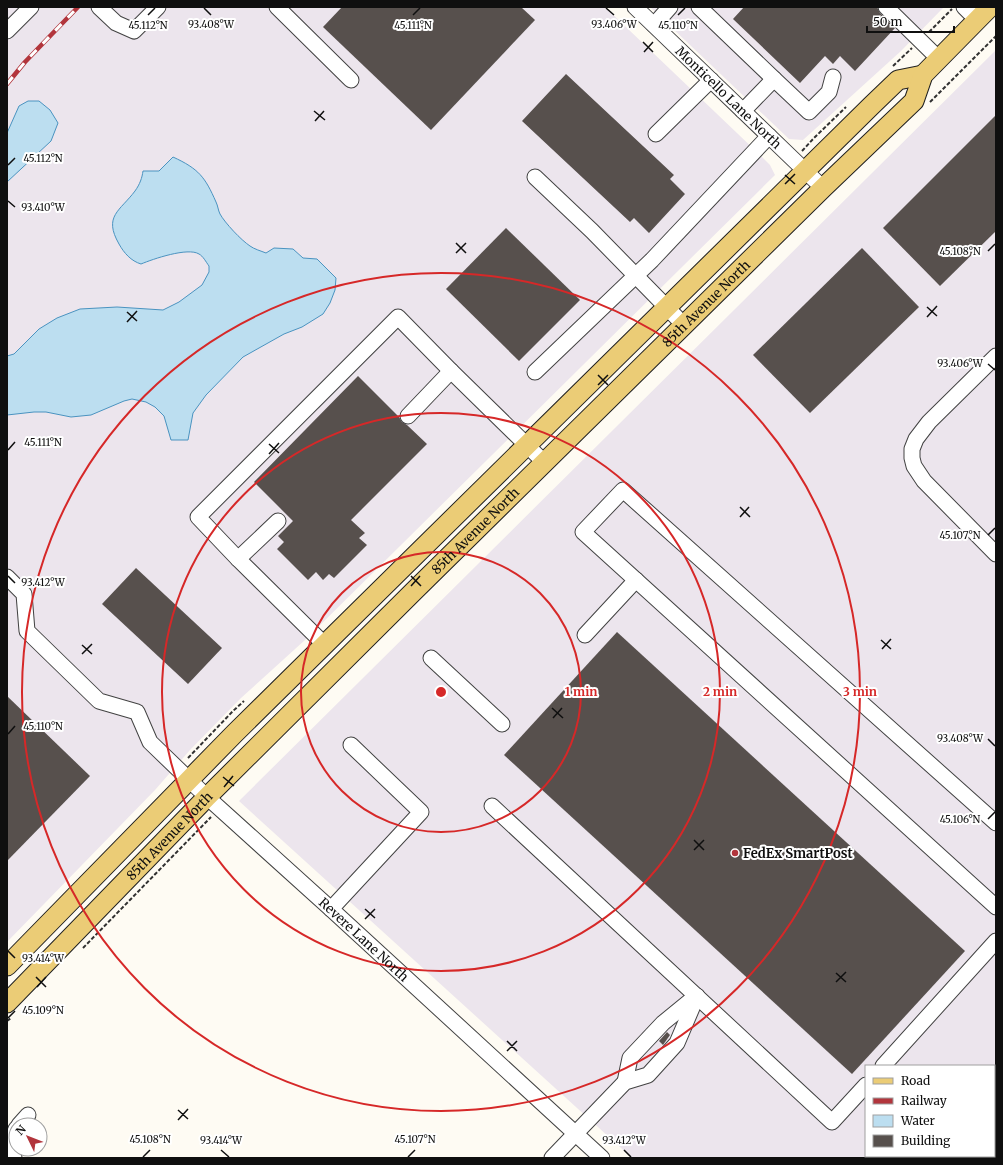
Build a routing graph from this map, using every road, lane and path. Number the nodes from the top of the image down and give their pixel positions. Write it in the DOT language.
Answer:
graph roads {
  1 [pos="31,7"];
  2 [pos="100,7"];
  3 [pos="158,7"];
  4 [pos="277,7"];
  5 [pos="635,7"];
  6 [pos="670,7"];
  7 [pos="699,7"];
  8 [pos="886,7"];
  9 [pos="977,11"];
  10 [pos="654,25"];
  11 [pos="7,31"];
  12 [pos="939,59"];
  13 [pos="923,75"];
  14 [pos="833,77"];
  15 [pos="774,79"];
  16 [pos="351,80"];
  17 [pos="711,80"];
  18 [pos="743,111"];
  19 [pos="656,134"];
  20 [pos="769,136"];
  21 [pos="805,170"];
  22 [pos="535,177"];
  23 [pos="823,188"];
  24 [pos="636,276"];
  25 [pos="666,308"];
  26 [pos="684,325"];
  27 [pos="996,356"];
  28 [pos="451,371"];
  29 [pos="535,372"];
  30 [pos="408,416"];
  31 [pos="527,446"];
  32 [pos="545,463"];
  33 [pos="278,521"];
  34 [pos="996,554"];
  35 [pos="238,559"];
  36 [pos="7,577"];
  37 [pos="636,580"];
  38 [pos="584,635"];
  39 [pos="324,644"];
  40 [pos="431,658"];
  41 [pos="502,724"];
  42 [pos="351,745"];
  43 [pos="189,779"];
  44 [pos="207,797"];
  45 [pos="492,806"];
  46 [pos="996,823"];
  47 [pos="996,907"];
  48 [pos="331,909"];
  49 [pos="996,941"];
  50 [pos="7,966"];
  51 [pos="697,996"];
  52 [pos="7,1003"];
  53 [pos="884,1065"];
  54 [pos="625,1082"];
  55 [pos="865,1086"];
  56 [pos="575,1133"];
  57 [pos="552,1158"];
  58 [pos="602,1158"];
  1 -- 11 [label="street"];
  2 -- 3 [label="street"];
  4 -- 16 [label="street"];
  5 -- 10 [label="street, Monticello Lane North"];
  6 -- 10 [label="street"];
  7 -- 15 [label="street"];
  8 -- 12 [label="street"];
  9 -- 12 [label="main road, 85th Avenue North"];
  10 -- 17 [label="street, Monticello Lane North"];
  12 -- 13 [label="main road, 85th Avenue North"];
  13 -- 21 [label="main road, 85th Avenue North"];
  13 -- 23 [label="main road, 85th Avenue North"];
  14 -- 15 [label="street"];
  15 -- 18 [label="street"];
  17 -- 18 [label="street, Monticello Lane North"];
  17 -- 19 [label="street"];
  18 -- 20 [label="street, Monticello Lane North"];
  20 -- 21 [label="street, Monticello Lane North"];
  20 -- 24 [label="street"];
  21 -- 23 [label="street, Monticello Lane North"];
  21 -- 25 [label="main road, 85th Avenue North"];
  22 -- 24 [label="street"];
  23 -- 26 [label="main road, 85th Avenue North"];
  24 -- 25 [label="street"];
  24 -- 29 [label="street"];
  25 -- 26 [label="street"];
  25 -- 31 [label="main road, 85th Avenue North"];
  26 -- 32 [label="main road, 85th Avenue North"];
  27 -- 34 [label="street"];
  28 -- 30 [label="street"];
  28 -- 31 [label="street"];
  28 -- 35 [label="street"];
  31 -- 32 [label="street"];
  31 -- 39 [label="main road, 85th Avenue North"];
  32 -- 44 [label="main road, 85th Avenue North"];
  33 -- 35 [label="street"];
  35 -- 39 [label="street"];
  36 -- 43 [label="street, Revere Lane North"];
  37 -- 38 [label="street"];
  37 -- 46 [label="street"];
  37 -- 47 [label="street"];
  39 -- 43 [label="main road, 85th Avenue North"];
  40 -- 41 [label="street"];
  42 -- 48 [label="street"];
  43 -- 44 [label="street, Revere Lane North"];
  43 -- 50 [label="main road, 85th Avenue North"];
  44 -- 48 [label="street, Revere Lane North"];
  44 -- 52 [label="main road, 85th Avenue North"];
  45 -- 51 [label="street"];
  48 -- 56 [label="street, Revere Lane North"];
  49 -- 53 [label="street"];
  51 -- 54 [label="street"];
  51 -- 54 [label="street"];
  51 -- 55 [label="street"];
  54 -- 56 [label="street"];
  56 -- 57 [label="street"];
  56 -- 58 [label="street, Revere Lane North"];
}
